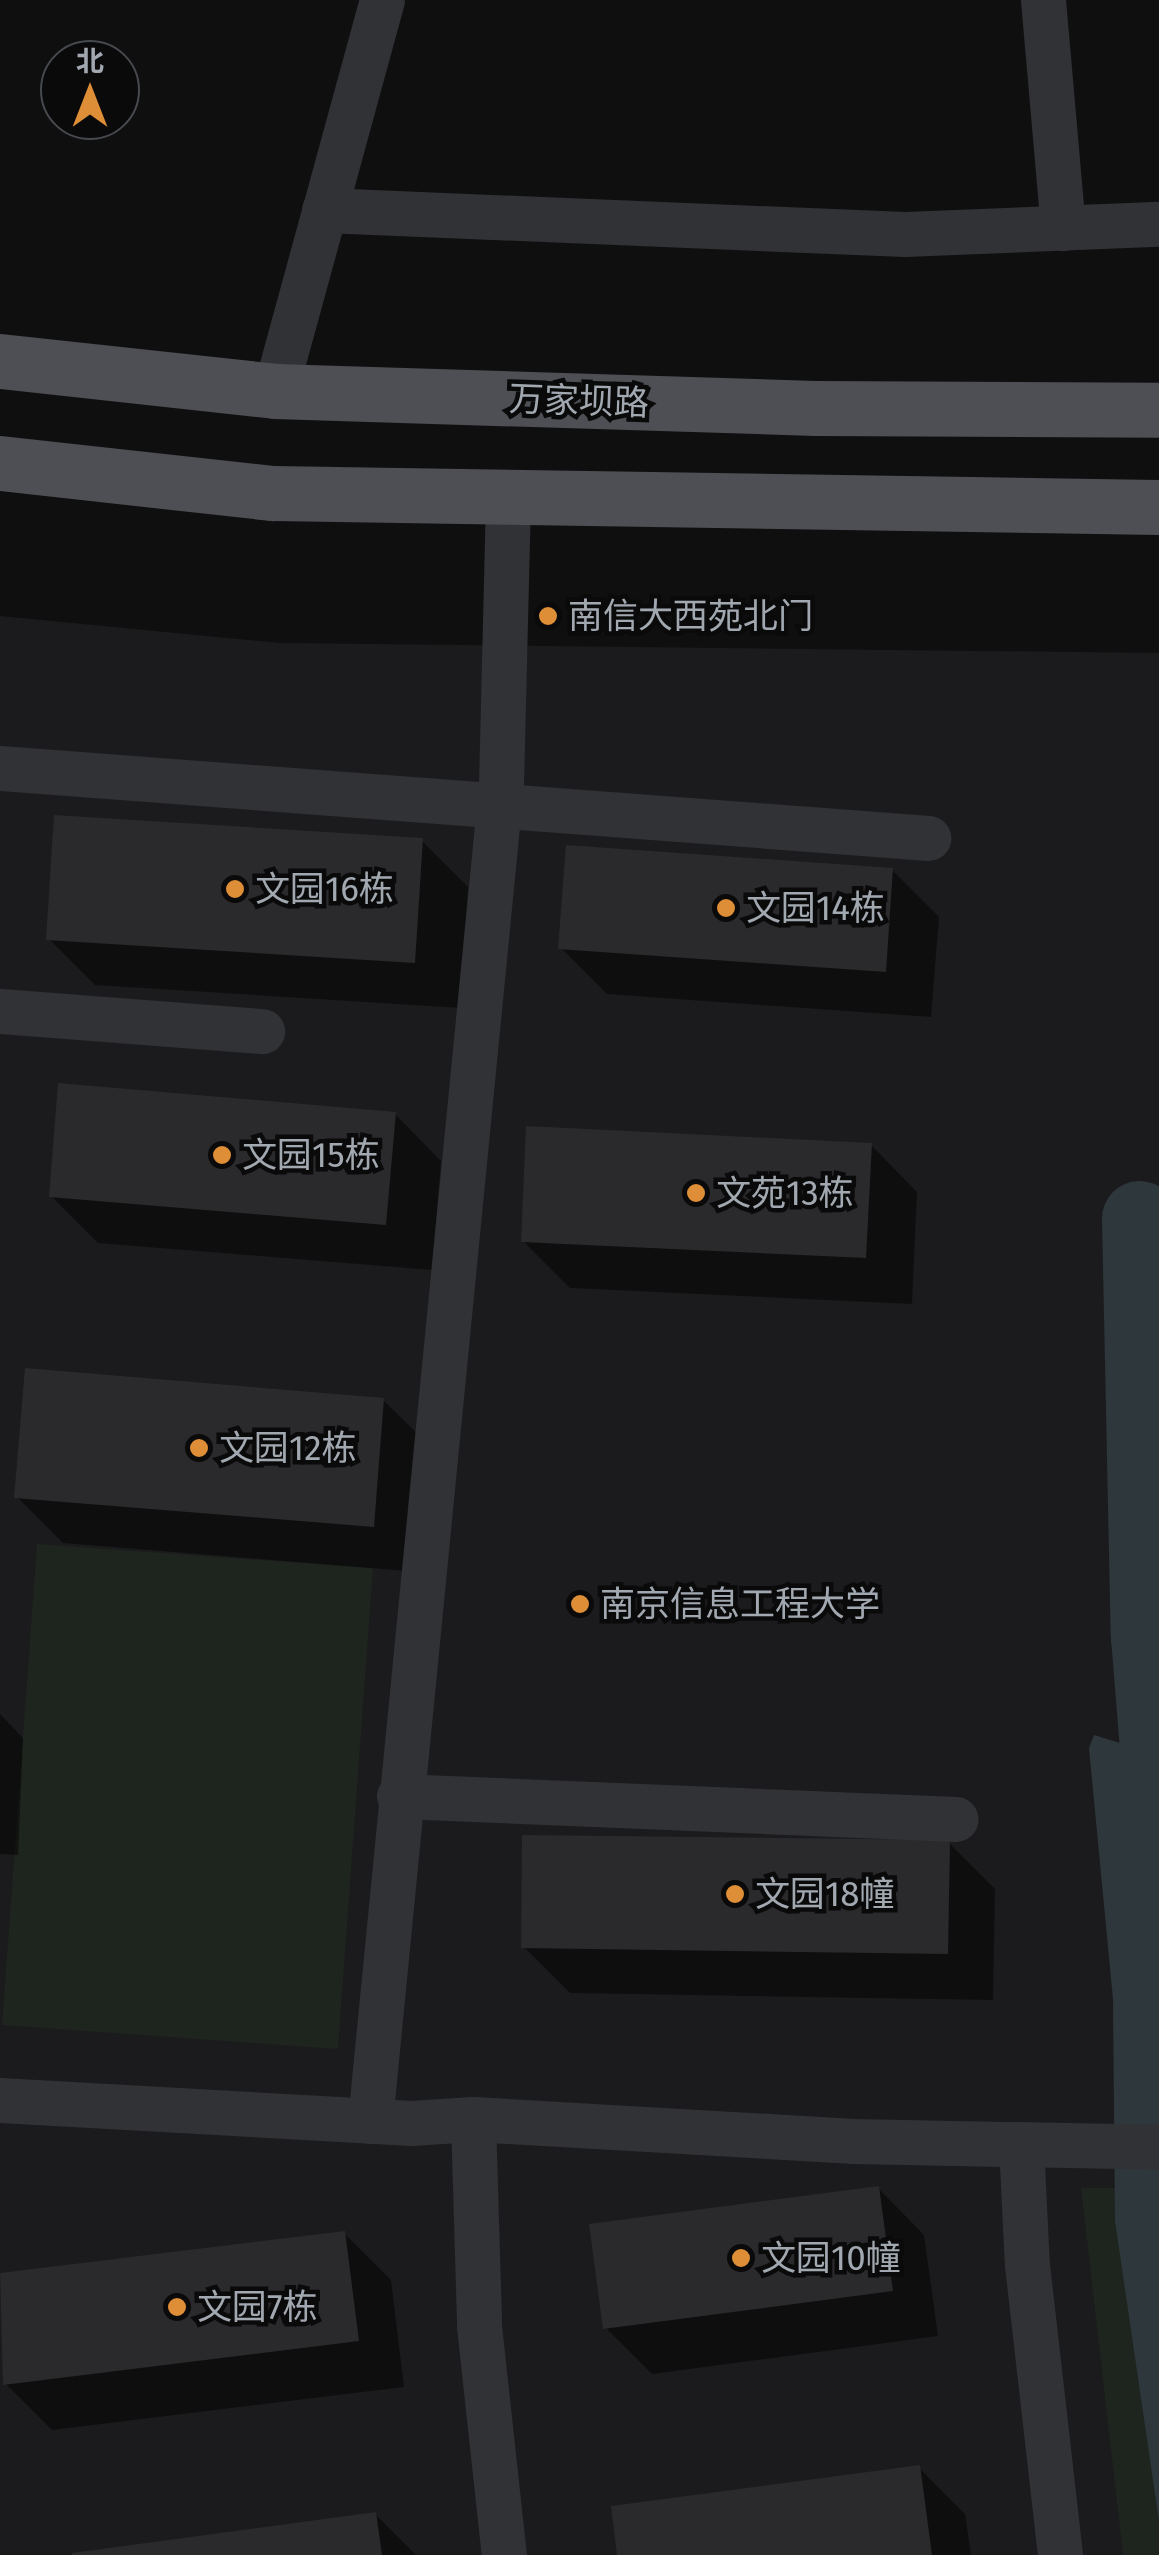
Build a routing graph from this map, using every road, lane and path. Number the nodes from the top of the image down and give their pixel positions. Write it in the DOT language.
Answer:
graph roads {
  1 [pos="382,0"];
  2 [pos="1043,0"];
  3 [pos="324,210"];
  4 [pos="1159,224"];
  5 [pos="1063,228"];
  6 [pos="0,361"];
  7 [pos="276,391"];
  8 [pos="1159,410"];
  9 [pos="0,463"];
  10 [pos="508,496"];
  11 [pos="1159,507"];
  12 [pos="0,768"];
  13 [pos="499,802"];
  14 [pos="928,838"];
  15 [pos="0,1011"];
  16 [pos="262,1031"];
  17 [pos="399,1796"];
  18 [pos="956,1819"];
  19 [pos="0,2100"];
  20 [pos="473,2119"];
  21 [pos="370,2121"];
  22 [pos="1037,2145"];
  23 [pos="1159,2147"];
  24 [pos="504,2555"];
  25 [pos="1060,2555"];
  1 -- 3 [label="street"];
  2 -- 5 [label="street"];
  3 -- 5 [label="street"];
  3 -- 7 [label="street"];
  4 -- 5 [label="street"];
  6 -- 7 [label="main road, 万家坝路"];
  7 -- 8 [label="main road, 万家坝路"];
  9 -- 10 [label="main road"];
  10 -- 11 [label="main road"];
  10 -- 13 [label="street"];
  12 -- 13 [label="street"];
  13 -- 14 [label="street"];
  13 -- 17 [label="street"];
  15 -- 16 [label="street"];
  17 -- 18 [label="street"];
  17 -- 21 [label="street"];
  19 -- 21 [label="street"];
  20 -- 21 [label="street"];
  20 -- 22 [label="street"];
  20 -- 24 [label="street"];
  22 -- 23 [label="street"];
  22 -- 25 [label="street"];
}
